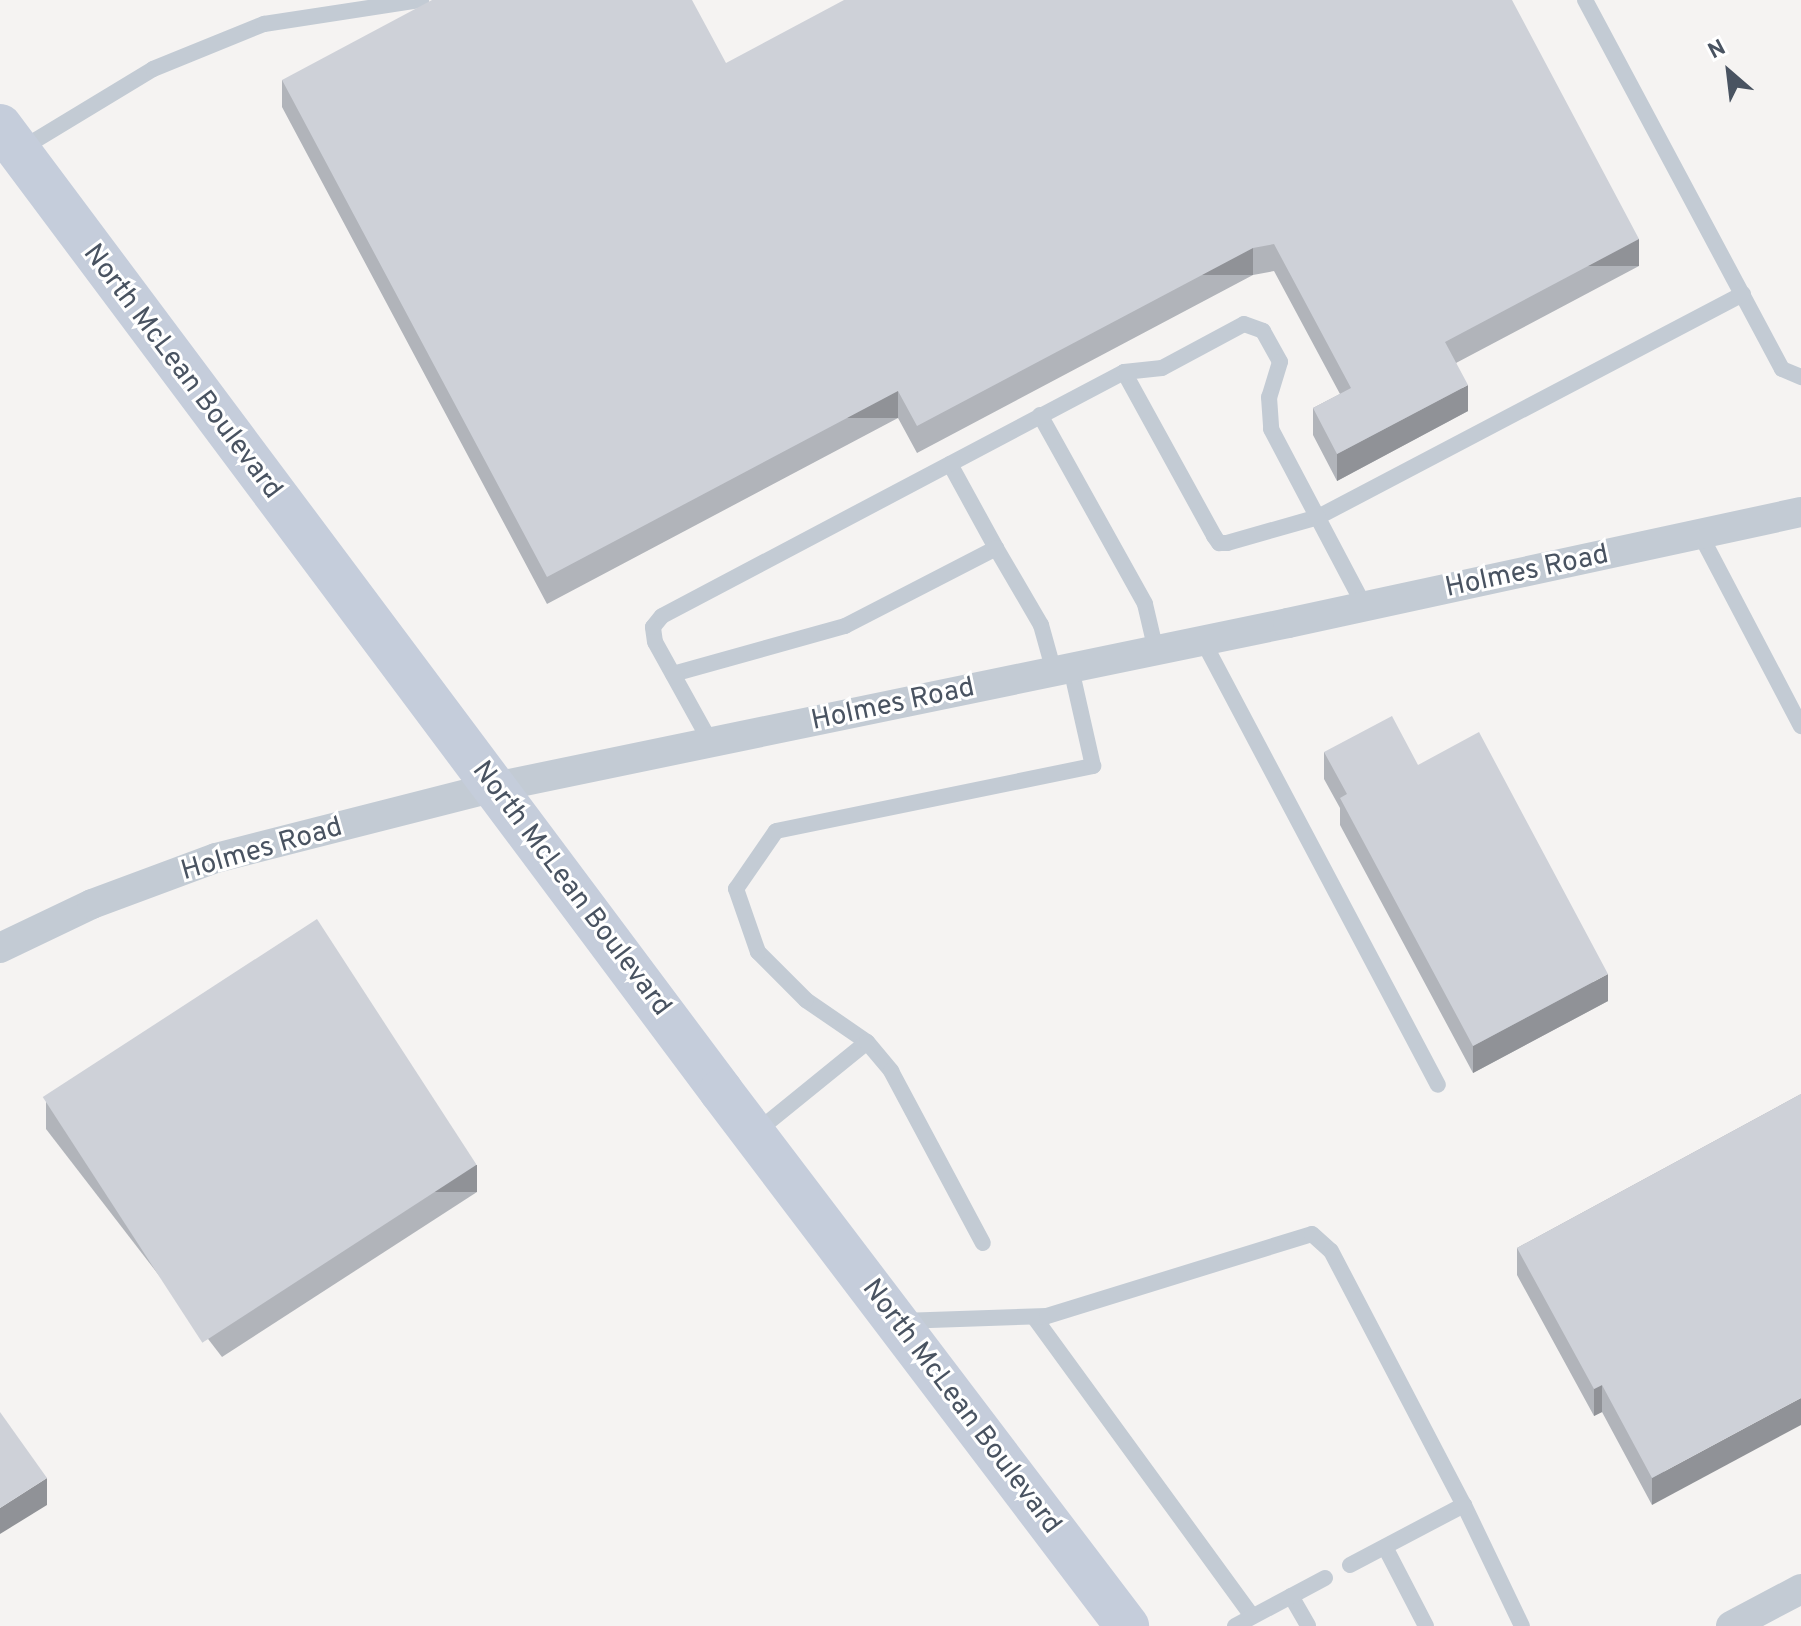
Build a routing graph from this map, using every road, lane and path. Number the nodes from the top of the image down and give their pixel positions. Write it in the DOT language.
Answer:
graph roads {
  1 [pos="421,0"];
  2 [pos="1585,0"];
  3 [pos="8,139"];
  4 [pos="1743,294"];
  5 [pos="1124,372"];
  6 [pos="1801,377"];
  7 [pos="1040,415"];
  8 [pos="950,464"];
  9 [pos="1801,512"];
  10 [pos="1318,517"];
  11 [pos="1700,534"];
  12 [pos="996,548"];
  13 [pos="1365,607"];
  14 [pos="1203,641"];
  15 [pos="1156,651"];
  16 [pos="1062,670"];
  17 [pos="673,674"];
  18 [pos="1793,693"];
  19 [pos="1801,726"];
  20 [pos="711,743"];
  21 [pos="495,787"];
  22 [pos="0,948"];
  23 [pos="867,1042"];
  24 [pos="1438,1085"];
  25 [pos="753,1134"];
  26 [pos="983,1243"];
  27 [pos="1034,1317"];
  28 [pos="896,1322"];
  29 [pos="1464,1505"];
  30 [pos="1385,1547"];
  31 [pos="1350,1565"];
  32 [pos="1325,1578"];
  33 [pos="1801,1589"];
  34 [pos="1291,1596"];
  35 [pos="1252,1616"];
  36 [pos="1127,1626"];
  37 [pos="1235,1626"];
  38 [pos="1308,1626"];
  39 [pos="1426,1626"];
  40 [pos="1522,1626"];
  41 [pos="1731,1626"];
  1 -- 3 [label="lane"];
  2 -- 4 [label="lane"];
  3 -- 21 [label="main road, North McLean Boulevard"];
  4 -- 6 [label="lane"];
  4 -- 10 [label="lane"];
  5 -- 7 [label="lane"];
  5 -- 10 [label="lane"];
  5 -- 10 [label="lane"];
  7 -- 8 [label="lane"];
  7 -- 15 [label="lane"];
  8 -- 12 [label="lane"];
  8 -- 17 [label="lane"];
  9 -- 11 [label="street, Holmes Road"];
  10 -- 13 [label="lane"];
  11 -- 13 [label="street, Holmes Road"];
  11 -- 18 [label="lane"];
  12 -- 16 [label="lane"];
  12 -- 17 [label="lane"];
  13 -- 14 [label="street, Holmes Road"];
  14 -- 15 [label="street, Holmes Road"];
  14 -- 24 [label="lane"];
  15 -- 16 [label="street, Holmes Road"];
  16 -- 20 [label="street, Holmes Road"];
  16 -- 23 [label="lane"];
  17 -- 20 [label="lane"];
  18 -- 19 [label="lane"];
  20 -- 21 [label="street, Holmes Road"];
  21 -- 22 [label="street, Holmes Road"];
  21 -- 25 [label="main road, North McLean Boulevard"];
  23 -- 25 [label="lane"];
  23 -- 26 [label="lane"];
  25 -- 28 [label="main road, North McLean Boulevard"];
  27 -- 28 [label="lane"];
  27 -- 29 [label="lane"];
  27 -- 35 [label="lane"];
  28 -- 36 [label="main road, North McLean Boulevard"];
  29 -- 30 [label="lane"];
  29 -- 40 [label="lane"];
  30 -- 31 [label="lane"];
  30 -- 39 [label="lane"];
  32 -- 34 [label="lane"];
  33 -- 41 [label="street"];
  34 -- 35 [label="lane"];
  34 -- 38 [label="lane"];
  35 -- 37 [label="lane"];
}
